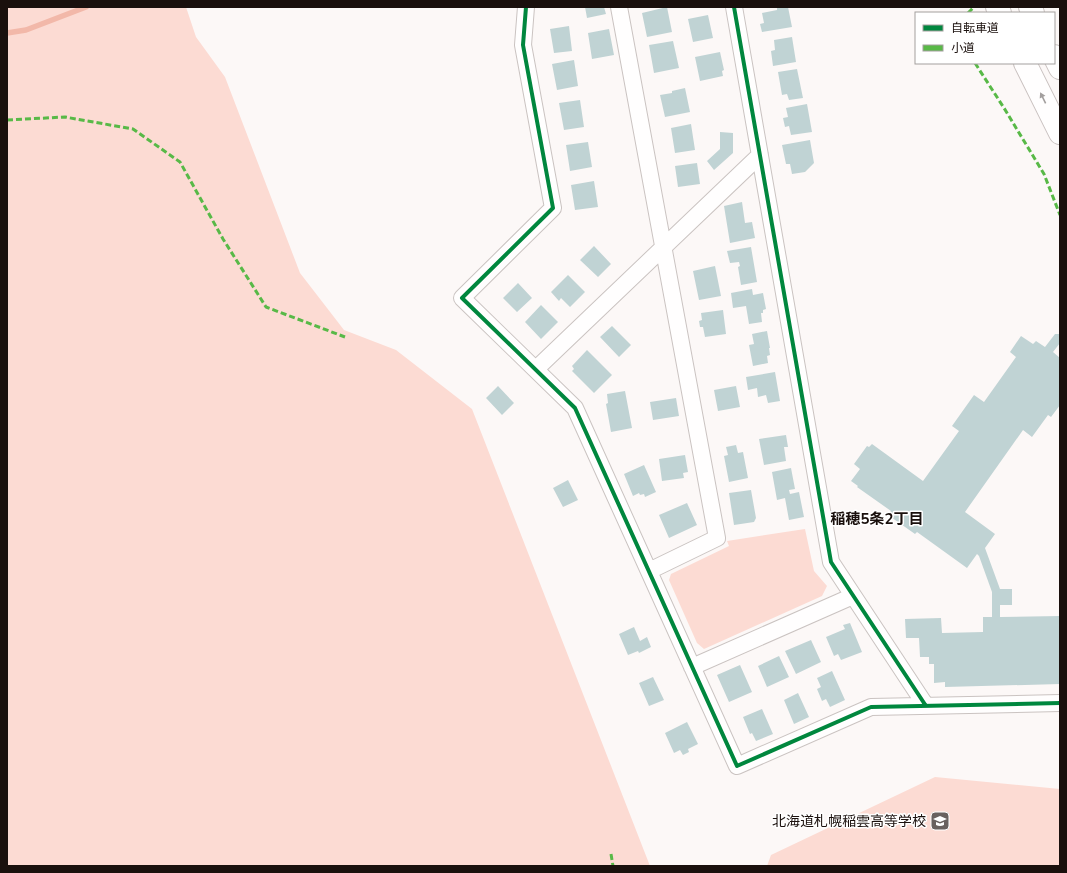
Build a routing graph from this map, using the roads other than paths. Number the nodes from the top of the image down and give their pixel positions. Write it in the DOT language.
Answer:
graph roads {
  1 [pos="540,7"];
  2 [pos="619,7"];
  3 [pos="734,7"];
  4 [pos="526,12"];
  5 [pos="1055,58"];
  6 [pos="1026,64"];
  7 [pos="1060,68"];
  8 [pos="1060,133"];
  9 [pos="760,155"];
  10 [pos="663,247"];
  11 [pos="536,369"];
  12 [pos="649,571"];
  13 [pos="853,596"];
  14 [pos="692,667"];
  15 [pos="1060,703"];
  16 [pos="926,706"];
  1 -- 4 [label="street"];
  2 -- 10 [label="street"];
  3 -- 9 [label="street"];
  4 -- 11 [label="street"];
  5 -- 7 [label="highway"];
  8 -- 6 [label="highway, one-way"];
  9 -- 10 [label="street"];
  9 -- 13 [label="street"];
  10 -- 11 [label="street"];
  10 -- 12 [label="street"];
  11 -- 12 [label="street"];
  12 -- 14 [label="street"];
  13 -- 14 [label="street"];
  13 -- 16 [label="street"];
  14 -- 16 [label="street"];
  15 -- 16 [label="street"];
}
